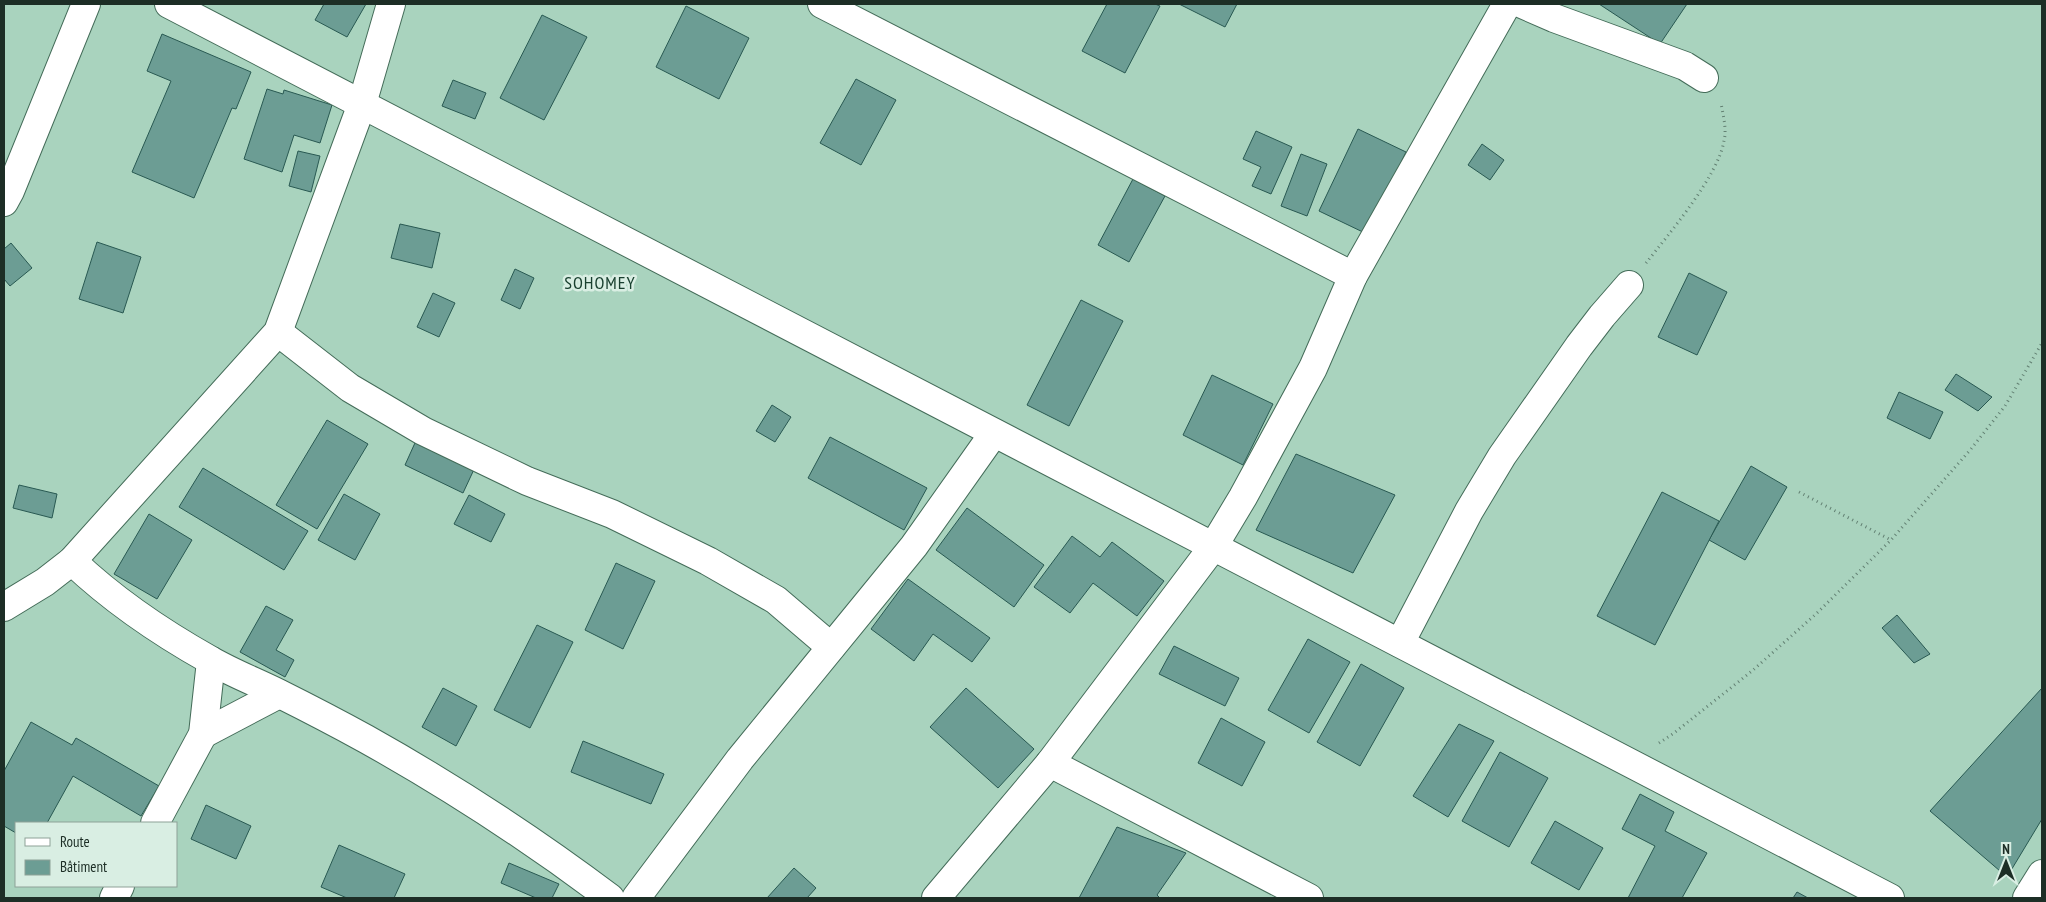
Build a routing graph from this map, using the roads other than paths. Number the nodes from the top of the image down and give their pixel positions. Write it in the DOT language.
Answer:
graph roads {
  1 [pos="86,4"];
  2 [pos="169,4"];
  3 [pos="390,4"];
  4 [pos="822,4"];
  5 [pos="1507,4"];
  6 [pos="1522,4"];
  7 [pos="1704,78"];
  8 [pos="362,104"];
  9 [pos="4,202"];
  10 [pos="1353,276"];
  11 [pos="1629,285"];
  12 [pos="278,332"];
  13 [pos="994,433"];
  14 [pos="1214,547"];
  15 [pos="72,561"];
  16 [pos="4,607"];
  17 [pos="1400,643"];
  18 [pos="831,648"];
  19 [pos="211,661"];
  20 [pos="279,694"];
  21 [pos="203,734"];
  22 [pos="1050,763"];
  23 [pos="156,822"];
  24 [pos="2042,874"];
  25 [pos="610,898"];
  26 [pos="636,898"];
  27 [pos="936,898"];
  28 [pos="1309,898"];
  29 [pos="1890,898"];
  30 [pos="2027,898"];
  1 -- 9 [label="street"];
  2 -- 8 [label="street"];
  3 -- 8 [label="street"];
  4 -- 10 [label="street"];
  5 -- 10 [label="street"];
  6 -- 7 [label="street"];
  8 -- 12 [label="street"];
  8 -- 13 [label="street"];
  10 -- 14 [label="street"];
  11 -- 17 [label="street"];
  12 -- 15 [label="street"];
  12 -- 18 [label="street"];
  13 -- 14 [label="street"];
  13 -- 18 [label="street"];
  14 -- 17 [label="street"];
  14 -- 22 [label="street"];
  15 -- 16 [label="street"];
  15 -- 19 [label="street"];
  17 -- 29 [label="street"];
  18 -- 26 [label="street"];
  19 -- 20 [label="street"];
  19 -- 21 [label="street"];
  20 -- 21 [label="street"];
  20 -- 25 [label="street"];
  21 -- 23 [label="street"];
  22 -- 27 [label="street"];
  22 -- 28 [label="street"];
  24 -- 30 [label="street"];
}
